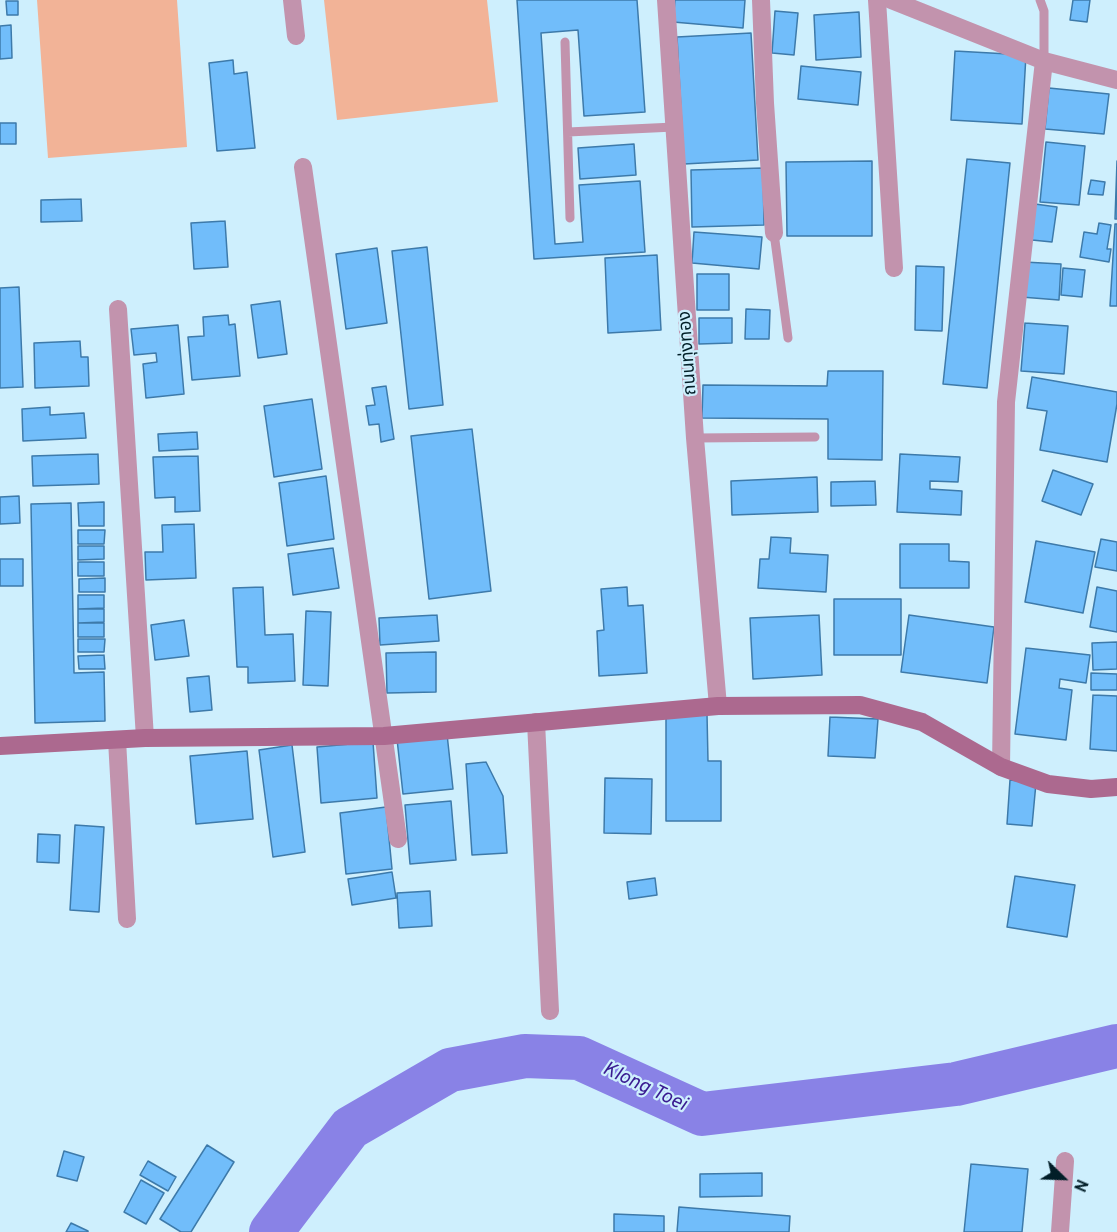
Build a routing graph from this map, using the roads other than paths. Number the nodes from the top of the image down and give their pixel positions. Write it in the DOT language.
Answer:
graph roads {
  1 [pos="292,0"];
  2 [pos="666,0"];
  3 [pos="761,0"];
  4 [pos="877,0"];
  5 [pos="891,0"];
  6 [pos="1040,0"];
  7 [pos="296,36"];
  8 [pos="565,42"];
  9 [pos="1044,61"];
  10 [pos="1117,80"];
  11 [pos="674,127"];
  12 [pos="568,132"];
  13 [pos="303,167"];
  14 [pos="570,218"];
  15 [pos="774,233"];
  16 [pos="894,267"];
  17 [pos="118,309"];
  18 [pos="788,338"];
  19 [pos="815,437"];
  20 [pos="695,438"];
  21 [pos="718,706"];
  22 [pos="536,723"];
  23 [pos="384,736"];
  24 [pos="145,738"];
  25 [pos="117,740"];
  26 [pos="0,746"];
  27 [pos="1001,767"];
  28 [pos="1117,787"];
  29 [pos="398,839"];
  30 [pos="127,919"];
  31 [pos="550,1011"];
  32 [pos="1065,1161"];
  33 [pos="1060,1232"];
  1 -- 7 [label="street"];
  2 -- 11 [label="street, ถนนทุ่งทอง"];
  3 -- 15 [label="street"];
  4 -- 16 [label="street"];
  5 -- 9 [label="street"];
  6 -- 9 [label="lane"];
  8 -- 12 [label="lane"];
  9 -- 10 [label="street"];
  9 -- 27 [label="street"];
  11 -- 12 [label="lane"];
  11 -- 20 [label="street, ถนนทุ่งทอง"];
  12 -- 14 [label="lane"];
  13 -- 23 [label="street"];
  15 -- 18 [label="lane"];
  17 -- 24 [label="street"];
  19 -- 20 [label="lane"];
  20 -- 21 [label="street, ถนนทุ่งทอง"];
  21 -- 22 [label="street"];
  21 -- 27 [label="street"];
  22 -- 23 [label="street"];
  22 -- 31 [label="street"];
  23 -- 24 [label="street"];
  23 -- 29 [label="street"];
  24 -- 25 [label="street"];
  25 -- 26 [label="street"];
  25 -- 30 [label="street"];
  27 -- 28 [label="street"];
  32 -- 33 [label="street"];
}
